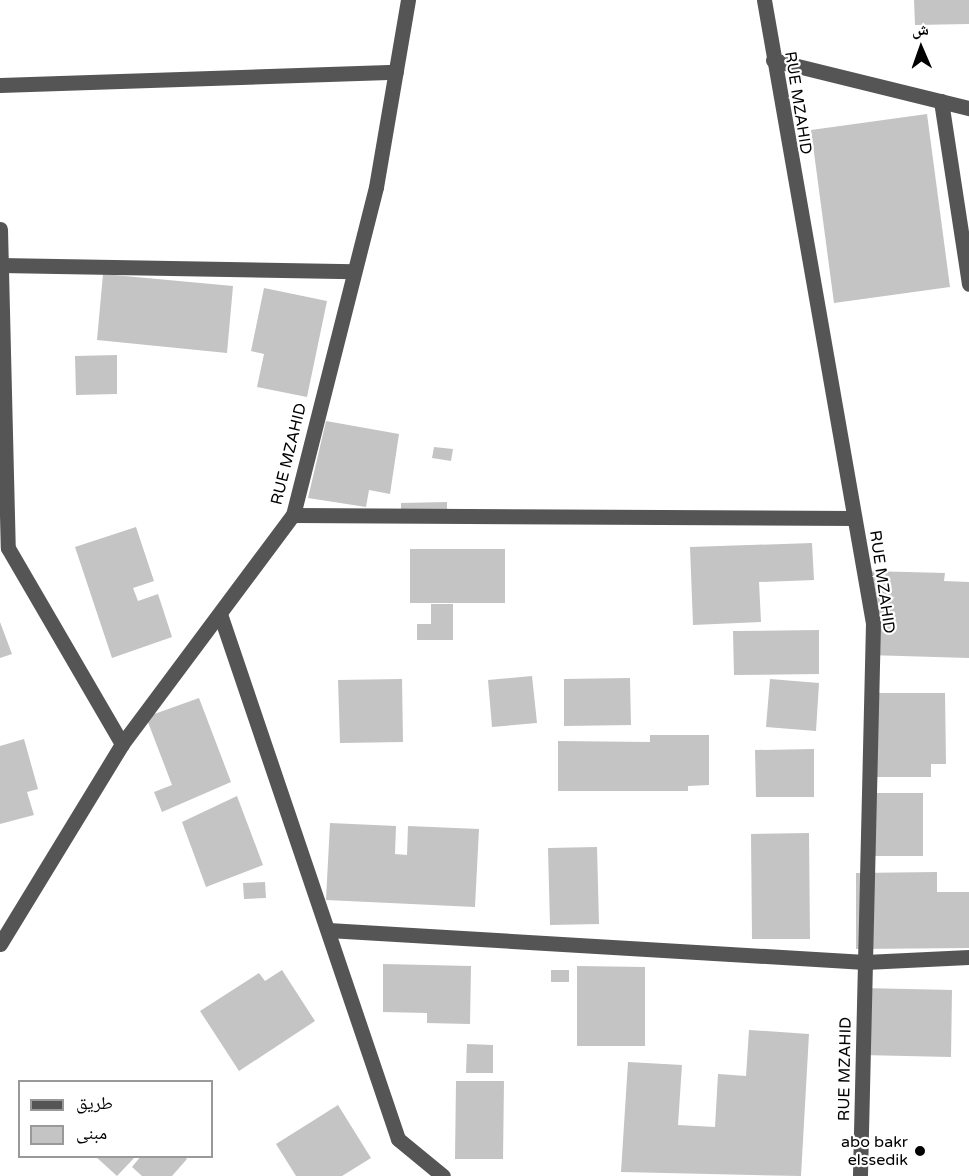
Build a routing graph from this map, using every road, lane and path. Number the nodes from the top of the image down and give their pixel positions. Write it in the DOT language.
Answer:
graph roads {
  1 [pos="408,0"];
  2 [pos="764,0"];
  3 [pos="773,60"];
  4 [pos="396,72"];
  5 [pos="0,85"];
  6 [pos="941,101"];
  7 [pos="969,108"];
  8 [pos="0,229"];
  9 [pos="0,265"];
  10 [pos="354,272"];
  11 [pos="969,284"];
  12 [pos="293,515"];
  13 [pos="854,518"];
  14 [pos="220,614"];
  15 [pos="122,744"];
  16 [pos="328,930"];
  17 [pos="0,944"];
  18 [pos="969,957"];
  19 [pos="865,962"];
  20 [pos="443,1176"];
  21 [pos="861,1176"];
  1 -- 4 [label="street, RUE MZAHID"];
  2 -- 3 [label="street, RUE MZAHID"];
  3 -- 6 [label="street"];
  3 -- 13 [label="street, RUE MZAHID"];
  4 -- 5 [label="street"];
  4 -- 10 [label="street, RUE MZAHID"];
  6 -- 7 [label="street"];
  6 -- 11 [label="street"];
  8 -- 9 [label="street"];
  9 -- 10 [label="street"];
  9 -- 15 [label="street"];
  10 -- 12 [label="street, RUE MZAHID"];
  12 -- 13 [label="street"];
  12 -- 14 [label="street, RUE MZAHID"];
  13 -- 19 [label="street, RUE MZAHID"];
  14 -- 15 [label="street, RUE MZAHID"];
  14 -- 16 [label="street"];
  15 -- 17 [label="street, RUE MZAHID"];
  16 -- 19 [label="street"];
  16 -- 20 [label="street"];
  18 -- 19 [label="street"];
  19 -- 21 [label="street, RUE MZAHID"];
}
